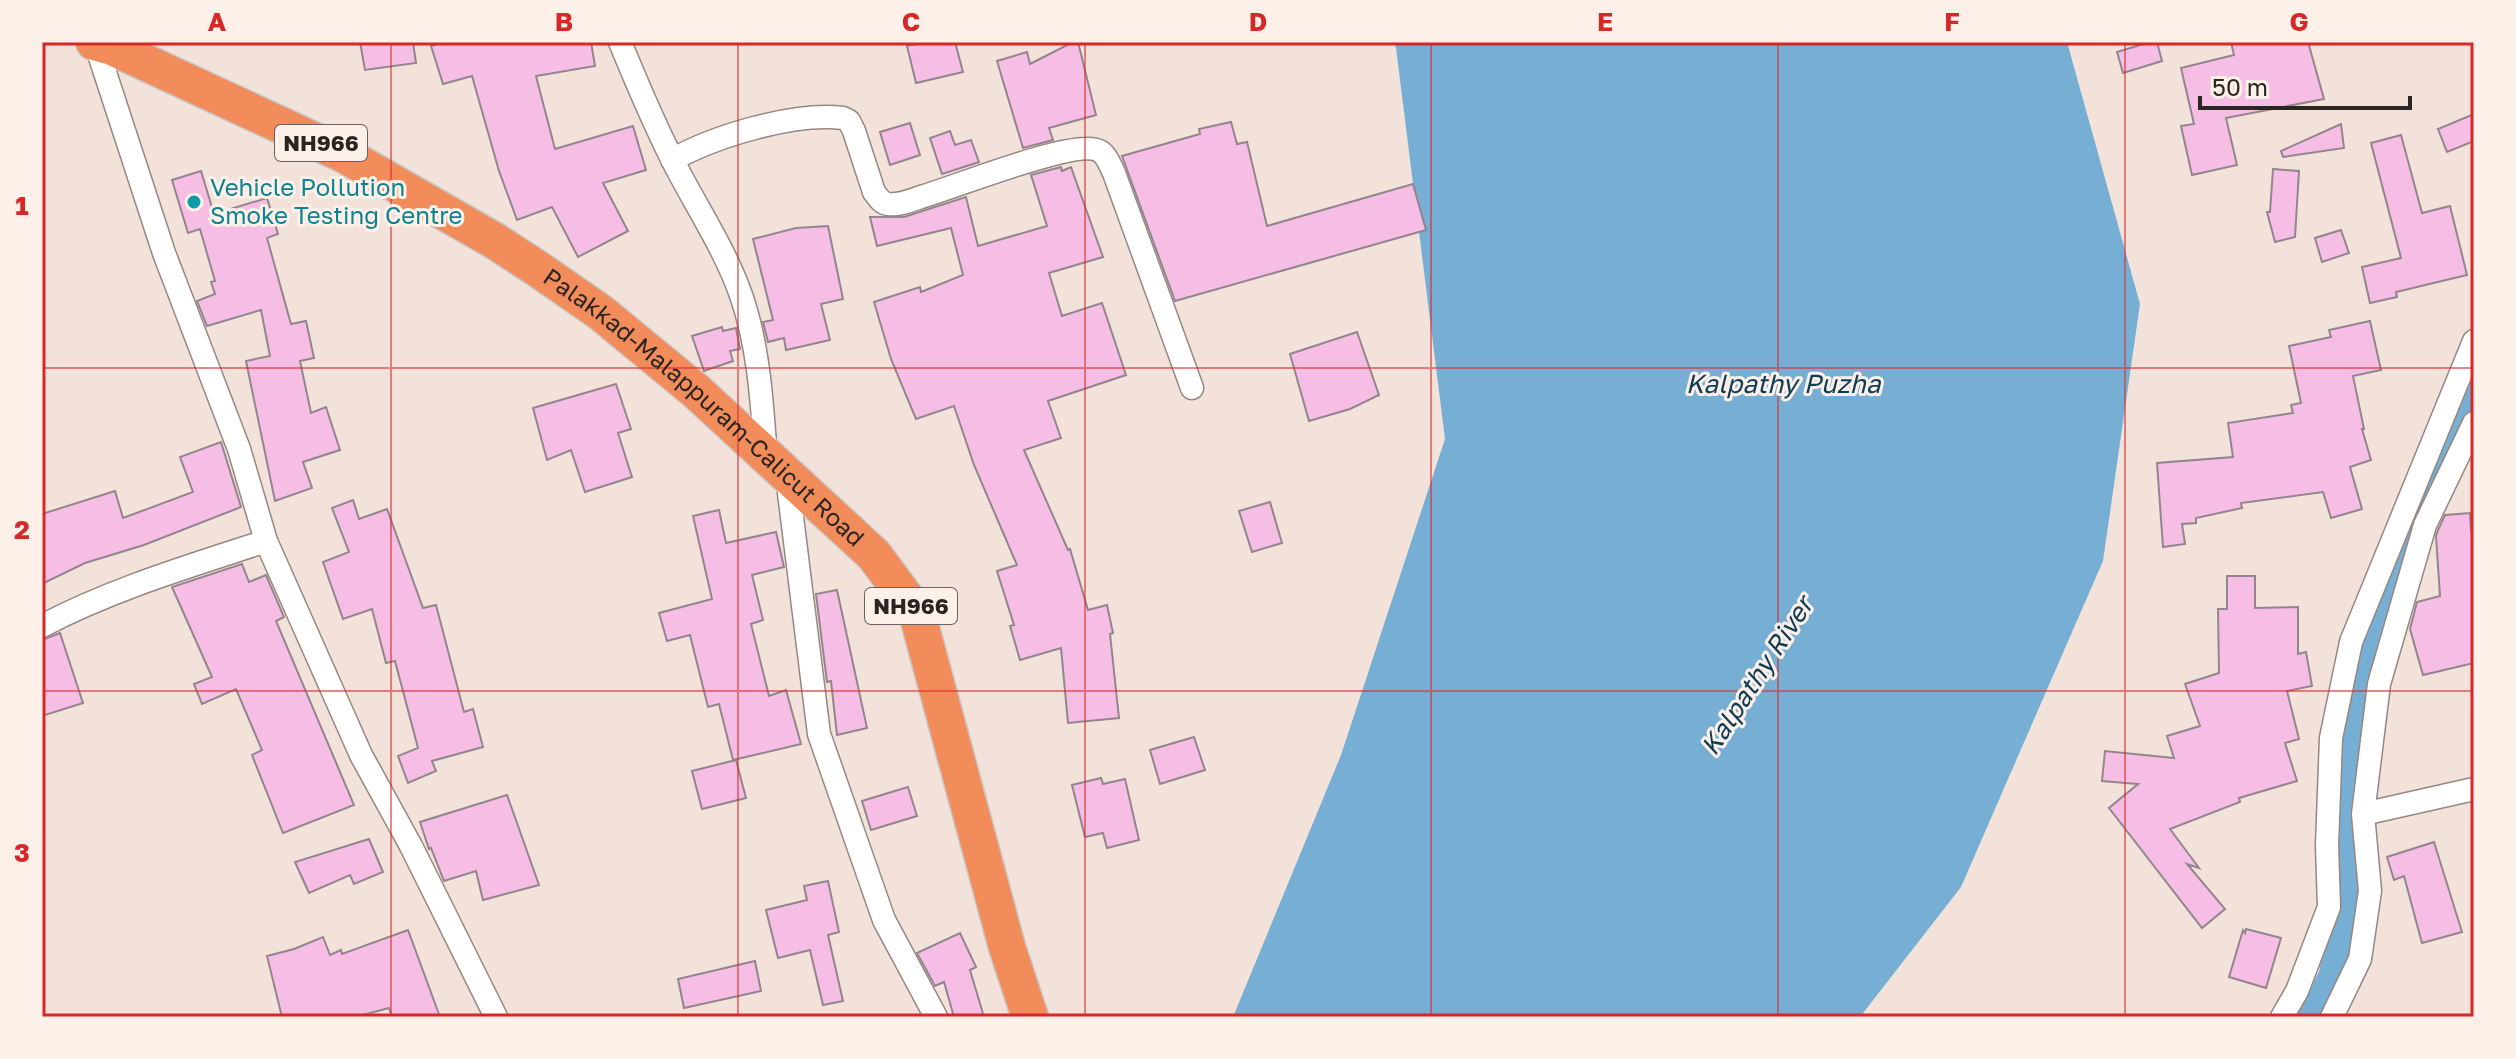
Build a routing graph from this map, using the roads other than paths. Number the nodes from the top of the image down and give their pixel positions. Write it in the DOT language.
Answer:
graph roads {
  1 [pos="95,42"];
  2 [pos="620,42"];
  3 [pos="672,160"];
  4 [pos="2474,341"];
  5 [pos="1192,388"];
  6 [pos="2474,423"];
  7 [pos="777,467"];
  8 [pos="266,541"];
  9 [pos="42,626"];
  10 [pos="2474,789"];
  11 [pos="2363,814"];
  12 [pos="496,1017"];
  13 [pos="936,1017"];
  14 [pos="1030,1017"];
  15 [pos="2282,1017"];
  16 [pos="2332,1017"];
  1 -- 7 [label="highway, Palakkad-Malappuram-Calicut Road / NH966"];
  1 -- 8 [label="street"];
  2 -- 3 [label="street"];
  3 -- 5 [label="street"];
  3 -- 7 [label="street"];
  4 -- 15 [label="street"];
  6 -- 11 [label="street"];
  7 -- 13 [label="street"];
  7 -- 14 [label="highway, Palakkad-Malappuram-Calicut Road / NH966"];
  8 -- 9 [label="street"];
  8 -- 12 [label="street"];
  10 -- 11 [label="street"];
  11 -- 16 [label="street"];
}
